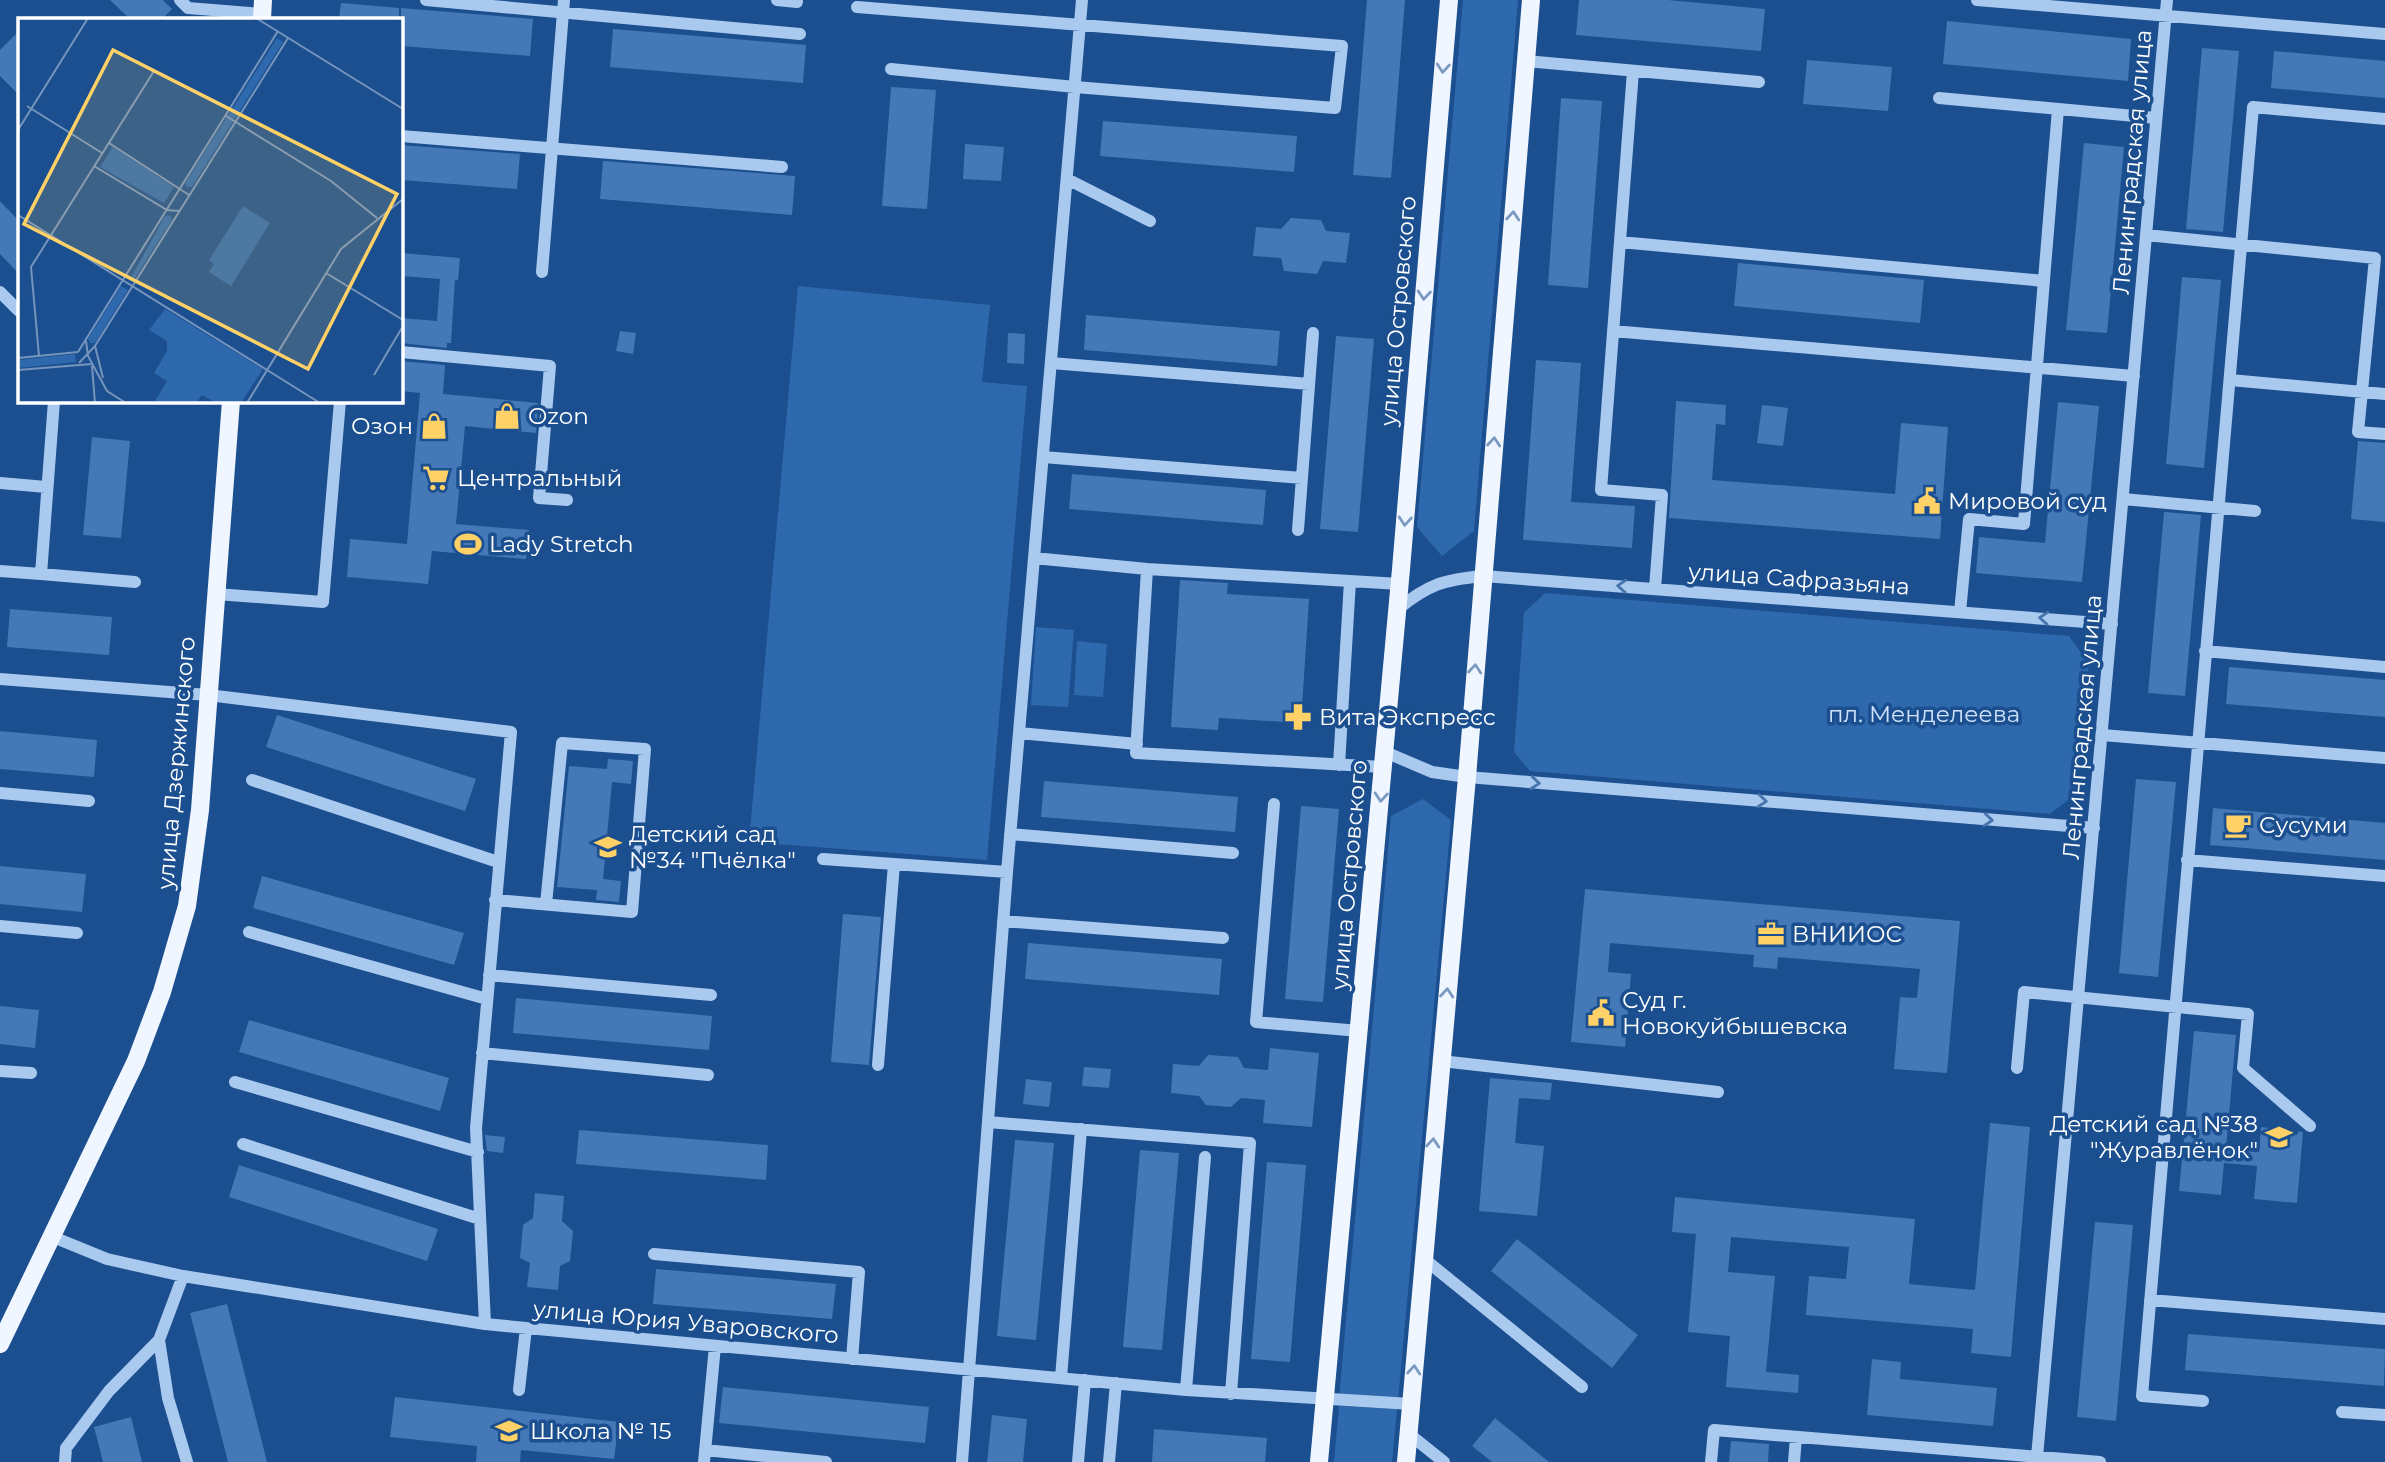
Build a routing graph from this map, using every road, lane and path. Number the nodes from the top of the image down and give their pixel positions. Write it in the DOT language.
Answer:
graph roads {
  1 [pos="180,0"];
  2 [pos="426,0"];
  3 [pos="777,0"];
  4 [pos="1082,0"];
  5 [pos="1448,0"];
  6 [pos="1531,0"];
  7 [pos="1978,0"];
  8 [pos="2167,0"];
  9 [pos="797,2"];
  10 [pos="564,6"];
  11 [pos="857,8"];
  12 [pos="262,11"];
  13 [pos="2165,16"];
  14 [pos="1080,25"];
  15 [pos="800,34"];
  16 [pos="2385,34"];
  17 [pos="1526,61"];
  18 [pos="891,69"];
  19 [pos="1633,71"];
  20 [pos="1759,82"];
  21 [pos="1074,87"];
  22 [pos="1940,98"];
  23 [pos="2058,109"];
  24 [pos="2156,118"];
  25 [pos="2385,119"];
  26 [pos="402,136"];
  27 [pos="552,148"];
  28 [pos="782,167"];
  29 [pos="1066,179"];
  30 [pos="1150,221"];
  31 [pos="2146,235"];
  32 [pos="1620,242"];
  33 [pos="2241,243"];
  34 [pos="541,272"];
  35 [pos="2044,281"];
  36 [pos="0,292"];
  37 [pos="18,310"];
  38 [pos="1613,331"];
  39 [pos="1313,333"];
  40 [pos="402,352"];
  41 [pos="1051,363"];
  42 [pos="2037,368"];
  43 [pos="2134,376"];
  44 [pos="2230,380"];
  45 [pos="1309,384"];
  46 [pos="2362,392"];
  47 [pos="2385,394"];
  48 [pos="54,402"];
  49 [pos="231,402"];
  50 [pos="340,402"];
  51 [pos="2385,434"];
  52 [pos="1043,457"];
  53 [pos="1302,478"];
  54 [pos="0,484"];
  55 [pos="46,487"];
  56 [pos="2123,499"];
  57 [pos="567,500"];
  58 [pos="2218,508"];
  59 [pos="2255,511"];
  60 [pos="1298,530"];
  61 [pos="1034,558"];
  62 [pos="1147,569"];
  63 [pos="0,571"];
  64 [pos="41,574"];
  65 [pos="1483,576"];
  66 [pos="1350,581"];
  67 [pos="135,582"];
  68 [pos="1400,584"];
  69 [pos="1655,589"];
  70 [pos="216,594"];
  71 [pos="1398,609"];
  72 [pos="1960,612"];
  73 [pos="2112,624"];
  74 [pos="2205,651"];
  75 [pos="2385,667"];
  76 [pos="0,679"];
  77 [pos="208,695"];
  78 [pos="1019,733"];
  79 [pos="2102,735"];
  80 [pos="2197,743"];
  81 [pos="1137,744"];
  82 [pos="2385,758"];
  83 [pos="1384,760"];
  84 [pos="1339,765"];
  85 [pos="1467,777"];
  86 [pos="251,780"];
  87 [pos="0,793"];
  88 [pos="89,801"];
  89 [pos="1274,804"];
  90 [pos="2094,828"];
  91 [pos="1010,834"];
  92 [pos="1233,853"];
  93 [pos="823,859"];
  94 [pos="2187,860"];
  95 [pos="498,862"];
  96 [pos="894,864"];
  97 [pos="1007,873"];
  98 [pos="2385,876"];
  99 [pos="495,900"];
  100 [pos="546,904"];
  101 [pos="1003,921"];
  102 [pos="0,926"];
  103 [pos="249,932"];
  104 [pos="77,933"];
  105 [pos="1223,938"];
  106 [pos="489,975"];
  107 [pos="711,995"];
  108 [pos="2080,998"];
  109 [pos="487,999"];
  110 [pos="2175,1008"];
  111 [pos="1359,1031"];
  112 [pos="482,1054"];
  113 [pos="1441,1061"];
  114 [pos="878,1065"];
  115 [pos="2017,1068"];
  116 [pos="0,1070"];
  117 [pos="31,1073"];
  118 [pos="708,1075"];
  119 [pos="235,1082"];
  120 [pos="1717,1092"];
  121 [pos="988,1122"];
  122 [pos="2310,1126"];
  123 [pos="1082,1129"];
  124 [pos="243,1144"];
  125 [pos="478,1152"];
  126 [pos="1205,1157"];
  127 [pos="481,1219"];
  128 [pos="53,1237"];
  129 [pos="654,1254"];
  130 [pos="1423,1258"];
  131 [pos="183,1276"];
  132 [pos="2150,1300"];
  133 [pos="7,1311"];
  134 [pos="2385,1319"];
  135 [pos="485,1324"];
  136 [pos="526,1328"];
  137 [pos="159,1340"];
  138 [pos="0,1344"];
  139 [pos="715,1346"];
  140 [pos="852,1359"];
  141 [pos="970,1369"];
  142 [pos="1061,1378"];
  143 [pos="1085,1380"];
  144 [pos="1116,1383"];
  145 [pos="1582,1387"];
  146 [pos="1186,1390"];
  147 [pos="519,1391"];
  148 [pos="1231,1394"];
  149 [pos="1324,1399"];
  150 [pos="2203,1401"];
  151 [pos="1411,1404"];
  152 [pos="2342,1412"];
  153 [pos="2385,1415"];
  154 [pos="1409,1434"];
  155 [pos="1796,1437"];
  156 [pos="705,1456"];
  157 [pos="2037,1457"];
  158 [pos="2053,1460"];
  159 [pos="65,1462"];
  160 [pos="187,1462"];
  161 [pos="826,1462"];
  162 [pos="962,1462"];
  163 [pos="1078,1462"];
  164 [pos="1109,1462"];
  165 [pos="1319,1462"];
  166 [pos="1406,1462"];
  167 [pos="1444,1462"];
  168 [pos="1711,1462"];
  169 [pos="1794,1462"];
  170 [pos="2100,1462"];
  1 -- 12 [label="street"];
  2 -- 10 [label="street"];
  3 -- 9 [label="street"];
  4 -- 14 [label="street"];
  5 -- 68 [label="main road, улица Островского, one-way"];
  6 -- 17 [label="main road"];
  7 -- 13 [label="street"];
  8 -- 13 [label="street, Ленинградская улица"];
  10 -- 15 [label="street"];
  10 -- 27 [label="street"];
  11 -- 14 [label="street"];
  13 -- 16 [label="street"];
  13 -- 24 [label="street, Ленинградская улица"];
  14 -- 21 [label="street"];
  14 -- 21 [label="street"];
  17 -- 19 [label="street"];
  65 -- 17 [label="main road, one-way"];
  18 -- 21 [label="street"];
  19 -- 20 [label="street"];
  19 -- 32 [label="street"];
  21 -- 29 [label="street"];
  22 -- 23 [label="street"];
  23 -- 24 [label="street"];
  23 -- 35 [label="street"];
  24 -- 31 [label="street, Ленинградская улица"];
  25 -- 33 [label="street"];
  26 -- 27 [label="street"];
  27 -- 28 [label="street"];
  27 -- 34 [label="street"];
  29 -- 30 [label="street"];
  29 -- 41 [label="street"];
  31 -- 33 [label="street"];
  31 -- 43 [label="street, Ленинградская улица"];
  32 -- 35 [label="street"];
  32 -- 38 [label="street"];
  33 -- 44 [label="street"];
  33 -- 46 [label="street"];
  35 -- 42 [label="street"];
  36 -- 37 [label="street"];
  38 -- 42 [label="street"];
  38 -- 69 [label="street"];
  39 -- 45 [label="street"];
  40 -- 57 [label="street"];
  41 -- 45 [label="street"];
  41 -- 52 [label="street"];
  42 -- 43 [label="street"];
  42 -- 72 [label="street"];
  43 -- 56 [label="street, Ленинградская улица"];
  44 -- 46 [label="street"];
  44 -- 58 [label="street"];
  45 -- 53 [label="street"];
  46 -- 47 [label="street"];
  46 -- 51 [label="street"];
  48 -- 55 [label="street"];
  49 -- 70 [label="main road, улица Дзержинского"];
  50 -- 70 [label="street"];
  52 -- 53 [label="street"];
  52 -- 61 [label="street"];
  53 -- 60 [label="street"];
  54 -- 55 [label="street"];
  55 -- 64 [label="street"];
  56 -- 58 [label="street"];
  56 -- 73 [label="street, Ленинградская улица"];
  58 -- 59 [label="street"];
  58 -- 74 [label="street"];
  61 -- 62 [label="street"];
  61 -- 78 [label="street"];
  62 -- 66 [label="street"];
  62 -- 81 [label="street"];
  63 -- 64 [label="street"];
  64 -- 67 [label="street"];
  69 -- 65 [label="street, улица Сафразьяна, one-way"];
  65 -- 71 [label="street, улица Сафразьяна"];
  85 -- 65 [label="main road, one-way"];
  66 -- 68 [label="street"];
  66 -- 84 [label="street"];
  68 -- 71 [label="main road, улица Островского"];
  69 -- 72 [label="street, улица Сафразьяна"];
  70 -- 77 [label="main road, улица Дзержинского"];
  71 -- 83 [label="main road, улица Островского"];
  73 -- 72 [label="street, улица Сафразьяна, one-way"];
  73 -- 79 [label="street, Ленинградская улица"];
  74 -- 75 [label="street"];
  74 -- 80 [label="street"];
  76 -- 77 [label="street"];
  77 -- 95 [label="street"];
  77 -- 128 [label="main road, улица Дзержинского"];
  78 -- 81 [label="street"];
  78 -- 91 [label="street"];
  79 -- 80 [label="street"];
  79 -- 90 [label="street, Ленинградская улица"];
  80 -- 82 [label="street"];
  80 -- 94 [label="street"];
  81 -- 84 [label="street"];
  83 -- 84 [label="street"];
  83 -- 85 [label="street"];
  83 -- 111 [label="main road, улица Островского, one-way"];
  85 -- 90 [label="street, one-way"];
  113 -- 85 [label="main road, one-way"];
  86 -- 95 [label="street"];
  87 -- 88 [label="street"];
  89 -- 111 [label="street"];
  90 -- 108 [label="street, Ленинградская улица"];
  91 -- 92 [label="street"];
  91 -- 97 [label="street"];
  93 -- 96 [label="street"];
  94 -- 98 [label="street"];
  94 -- 110 [label="street"];
  95 -- 99 [label="street"];
  96 -- 97 [label="street"];
  96 -- 114 [label="street"];
  97 -- 101 [label="street"];
  99 -- 100 [label="street"];
  99 -- 106 [label="street"];
  100 -- 100 [label="street"];
  101 -- 105 [label="street"];
  101 -- 121 [label="street"];
  102 -- 104 [label="street"];
  103 -- 109 [label="street"];
  106 -- 107 [label="street"];
  106 -- 109 [label="street"];
  108 -- 110 [label="street"];
  108 -- 115 [label="street"];
  108 -- 157 [label="street, Ленинградская улица"];
  109 -- 112 [label="street"];
  110 -- 122 [label="street"];
  110 -- 132 [label="street"];
  111 -- 149 [label="main road, улица Островского"];
  112 -- 118 [label="street"];
  112 -- 125 [label="street"];
  113 -- 120 [label="street"];
  130 -- 113 [label="main road, one-way"];
  116 -- 117 [label="street"];
  119 -- 125 [label="street"];
  121 -- 123 [label="street"];
  121 -- 141 [label="street"];
  123 -- 142 [label="street"];
  123 -- 148 [label="street"];
  124 -- 127 [label="street"];
  125 -- 127 [label="street"];
  126 -- 146 [label="street"];
  127 -- 135 [label="street"];
  128 -- 131 [label="street, улица Юрия Уваровского"];
  128 -- 133 [label="main road, улица Дзержинского"];
  129 -- 140 [label="street"];
  130 -- 145 [label="street"];
  151 -- 130 [label="main road, one-way"];
  131 -- 135 [label="street, улица Юрия Уваровского"];
  131 -- 137 [label="street"];
  132 -- 134 [label="street"];
  132 -- 150 [label="street"];
  133 -- 138 [label="main road, улица Дзержинского"];
  135 -- 136 [label="street, улица Юрия Уваровского"];
  136 -- 139 [label="street, улица Юрия Уваровского"];
  136 -- 147 [label="street"];
  137 -- 159 [label="street"];
  137 -- 160 [label="street"];
  139 -- 140 [label="street, улица Юрия Уваровского"];
  139 -- 156 [label="street"];
  140 -- 141 [label="street, улица Юрия Уваровского"];
  141 -- 142 [label="street, улица Юрия Уваровского"];
  141 -- 162 [label="street"];
  142 -- 143 [label="street, улица Юрия Уваровского"];
  143 -- 144 [label="street, улица Юрия Уваровского"];
  143 -- 163 [label="street"];
  144 -- 146 [label="street, улица Юрия Уваровского"];
  144 -- 164 [label="street"];
  146 -- 148 [label="street, улица Юрия Уваровского"];
  148 -- 149 [label="street, улица Юрия Уваровского"];
  149 -- 151 [label="street, улица Юрия Уваровского"];
  149 -- 165 [label="main road, улица Островского"];
  151 -- 154 [label="main road"];
  152 -- 153 [label="street"];
  154 -- 166 [label="main road"];
  154 -- 167 [label="street"];
  155 -- 157 [label="street"];
  155 -- 168 [label="street"];
  155 -- 169 [label="street"];
  156 -- 161 [label="street"];
  157 -- 158 [label="street"];
  158 -- 170 [label="street"];
}
